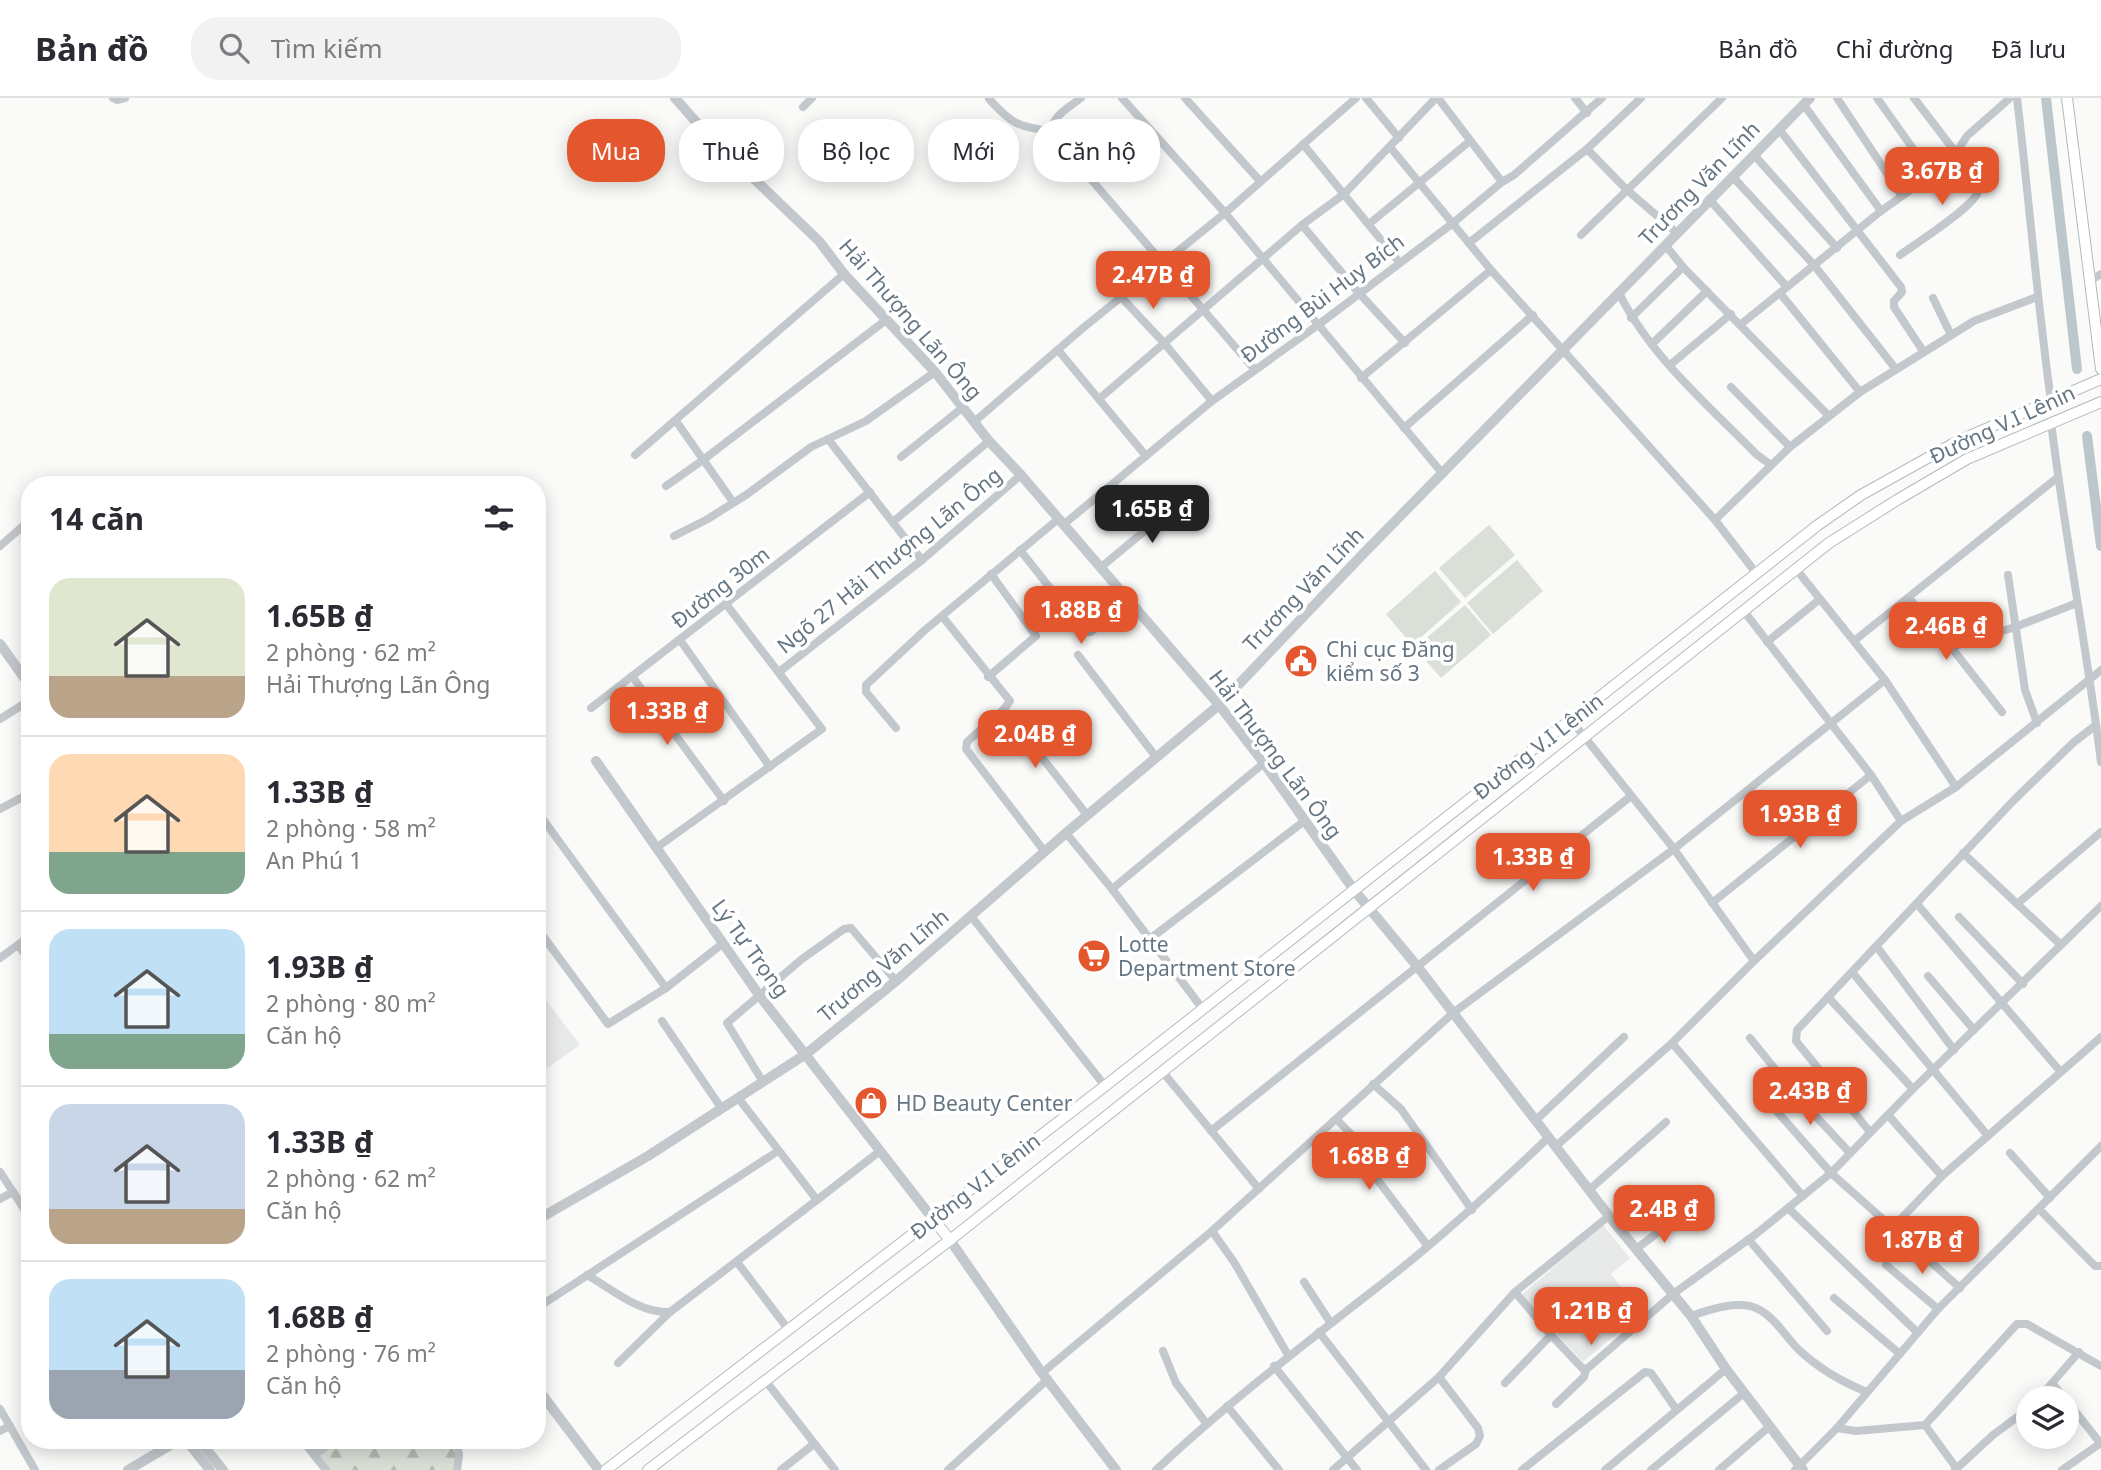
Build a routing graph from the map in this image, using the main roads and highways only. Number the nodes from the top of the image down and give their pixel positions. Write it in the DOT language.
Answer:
graph roads {
  1 [pos="2067,98"];
  2 [pos="2101,369"];
  3 [pos="2101,379"];
  4 [pos="2101,402"];
  5 [pos="1676,636"];
  6 [pos="1689,653"];
  7 [pos="933,1219"];
  8 [pos="950,1240"];
  9 [pos="606,1470"];
  10 [pos="648,1470"];
  1 -- 2 [label="main road"];
  3 -- 5 [label="main road, Đường V.I Lênin"];
  4 -- 6 [label="main road, Đường V.I Lênin"];
  5 -- 6 [label="main road"];
  5 -- 7 [label="main road, Đường V.I Lênin"];
  6 -- 8 [label="main road, Đường V.I Lênin"];
  7 -- 8 [label="main road"];
  7 -- 9 [label="main road, Đường V.I Lênin"];
  8 -- 10 [label="main road, Đường V.I Lênin"];
}
